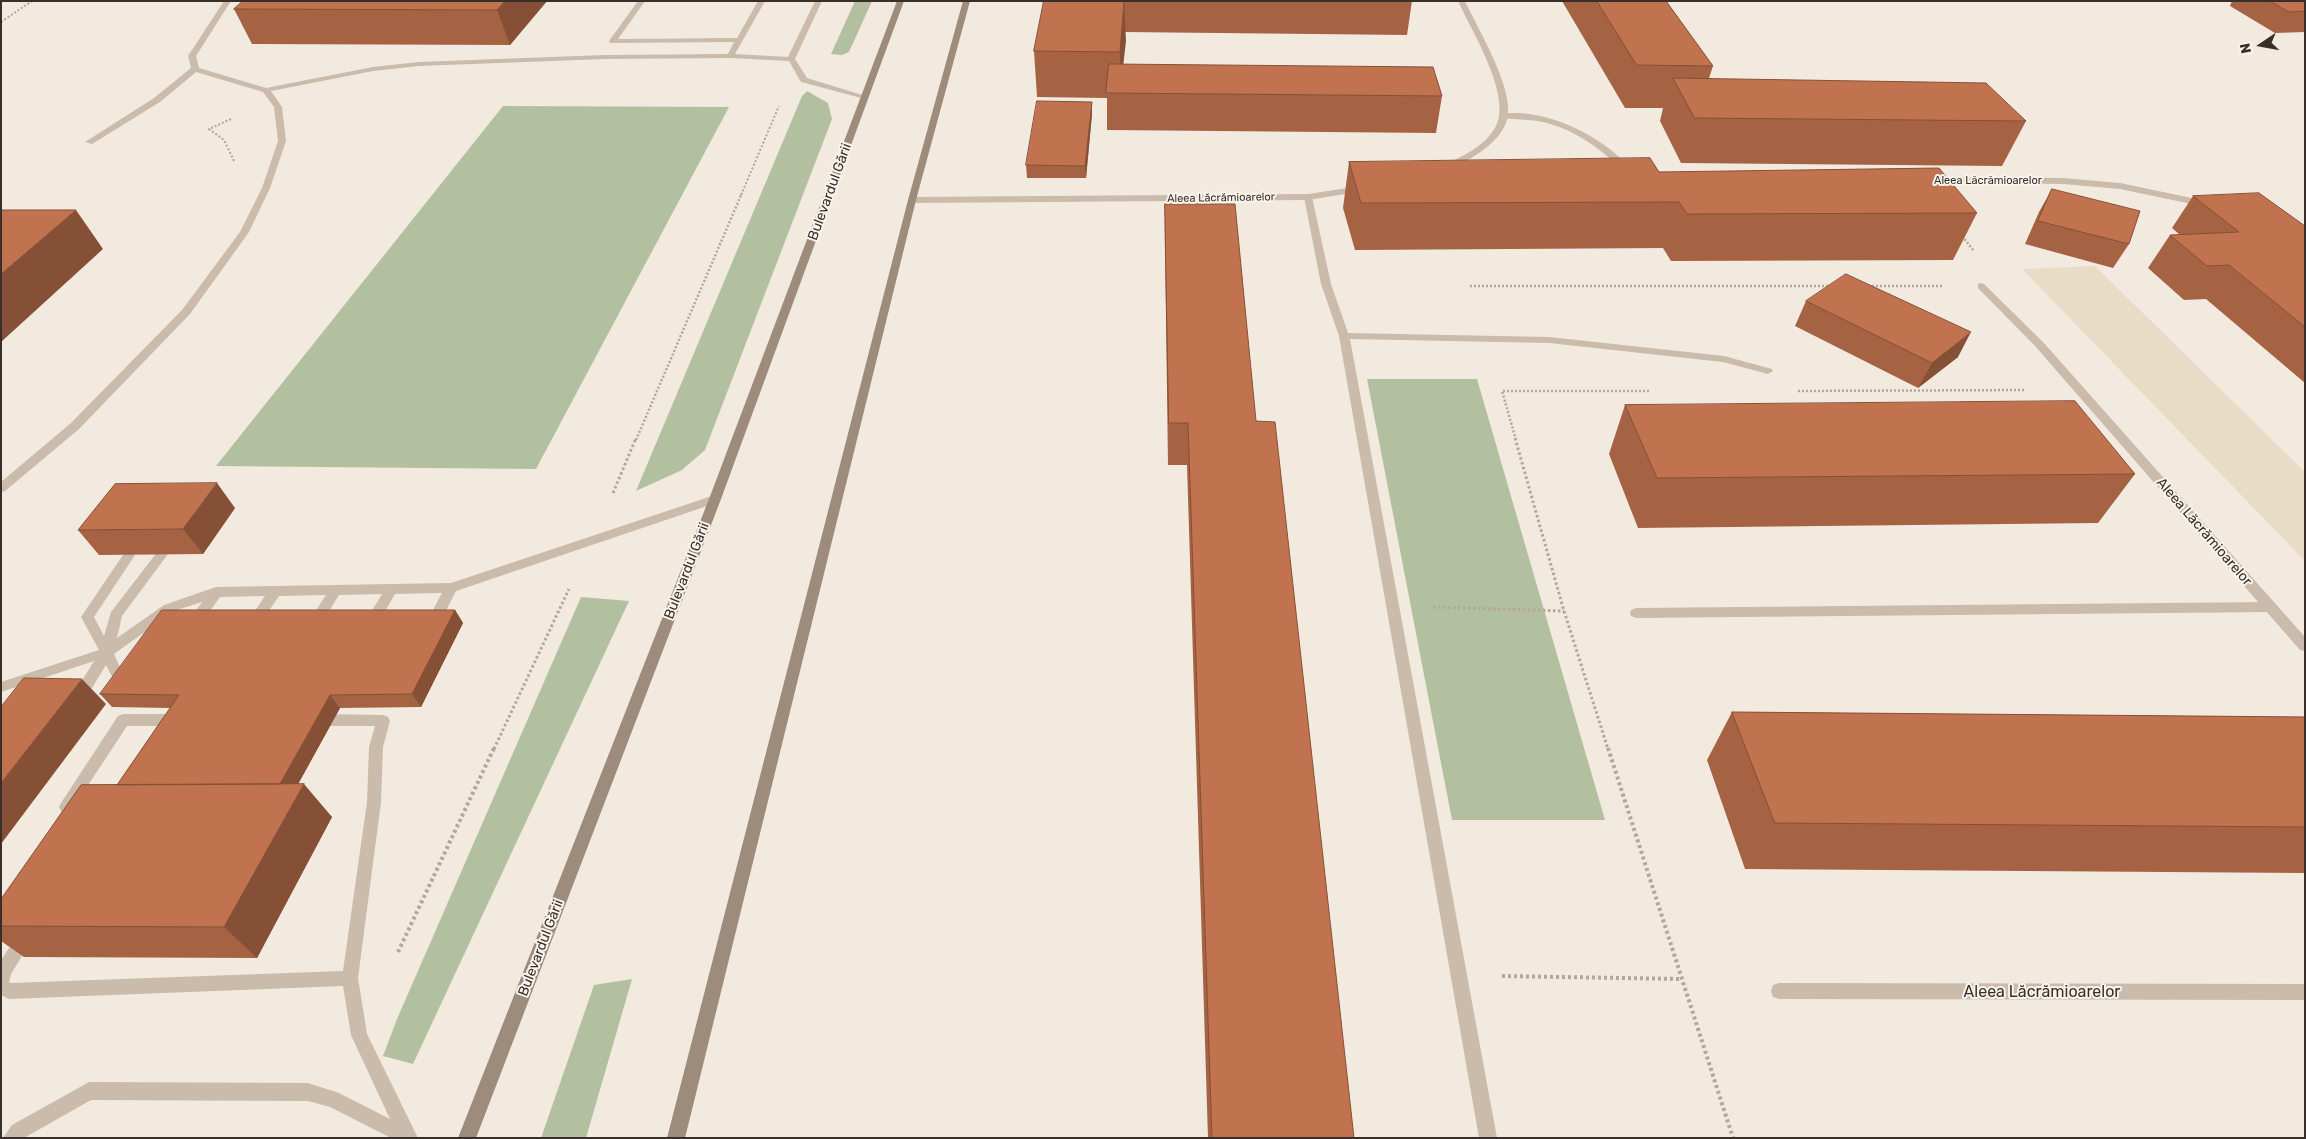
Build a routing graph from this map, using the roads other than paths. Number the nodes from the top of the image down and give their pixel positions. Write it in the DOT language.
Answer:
graph roads {
  1 [pos="228,1"];
  2 [pos="642,1"];
  3 [pos="762,1"];
  4 [pos="819,1"];
  5 [pos="901,1"];
  6 [pos="967,1"];
  7 [pos="1461,1"];
  8 [pos="739,40"];
  9 [pos="730,56"];
  10 [pos="791,59"];
  11 [pos="195,68"];
  12 [pos="266,90"];
  13 [pos="865,97"];
  14 [pos="1504,116"];
  15 [pos="89,142"];
  16 [pos="1443,175"];
  17 [pos="1629,177"];
  18 [pos="1925,180"];
  19 [pos="1373,187"];
  20 [pos="1308,197"];
  21 [pos="912,200"];
  22 [pos="2217,206"];
  23 [pos="1981,286"];
  24 [pos="1344,336"];
  25 [pos="1768,371"];
  26 [pos="1,488"];
  27 [pos="715,499"];
  28 [pos="162,554"];
  29 [pos="129,555"];
  30 [pos="451,588"];
  31 [pos="391,590"];
  32 [pos="335,591"];
  33 [pos="216,592"];
  34 [pos="274,593"];
  35 [pos="2270,606"];
  36 [pos="1636,614"];
  37 [pos="194,623"];
  38 [pos="433,623"];
  39 [pos="310,631"];
  40 [pos="248,632"];
  41 [pos="367,633"];
  42 [pos="2305,646"];
  43 [pos="107,652"];
  44 [pos="1,687"];
  45 [pos="136,688"];
  46 [pos="75,703"];
  47 [pos="328,703"];
  48 [pos="171,720"];
  49 [pos="190,720"];
  50 [pos="300,720"];
  51 [pos="318,720"];
  52 [pos="160,736"];
  53 [pos="60,817"];
  54 [pos="35,923"];
  55 [pos="350,978"];
  56 [pos="1,980"];
  57 [pos="1,986"];
  58 [pos="1779,991"];
  59 [pos="2305,992"];
  60 [pos="409,1137"];
  61 [pos="12,1138"];
  62 [pos="467,1138"];
  63 [pos="676,1138"];
  64 [pos="1488,1138"];
  1 -- 11 [label="street"];
  2 -- 8 [label="street"];
  3 -- 8 [label="street"];
  4 -- 10 [label="street"];
  5 -- 13 [label="main road, Bulevardul Gării"];
  6 -- 21 [label="main road"];
  7 -- 14 [label="street"];
  8 -- 9 [label="street"];
  9 -- 10 [label="street"];
  9 -- 12 [label="street"];
  10 -- 13 [label="street"];
  11 -- 12 [label="street"];
  11 -- 15 [label="street"];
  12 -- 26 [label="street"];
  13 -- 27 [label="main road, Bulevardul Gării"];
  14 -- 16 [label="street"];
  14 -- 17 [label="street"];
  18 -- 22 [label="street, Aleea Lăcrămioarelor"];
  19 -- 20 [label="street, Aleea Lăcrămioarelor"];
  20 -- 21 [label="street, Aleea Lăcrămioarelor"];
  20 -- 24 [label="street"];
  21 -- 63 [label="main road"];
  23 -- 35 [label="street, Aleea Lăcrămioarelor"];
  24 -- 25 [label="street"];
  24 -- 64 [label="street"];
  27 -- 30 [label="street"];
  27 -- 62 [label="main road, Bulevardul Gării"];
  28 -- 43 [label="street"];
  29 -- 43 [label="street"];
  30 -- 31 [label="street"];
  30 -- 38 [label="street"];
  31 -- 32 [label="street"];
  31 -- 41 [label="street"];
  32 -- 34 [label="street"];
  32 -- 39 [label="street"];
  33 -- 34 [label="street"];
  33 -- 37 [label="street"];
  33 -- 43 [label="street"];
  34 -- 40 [label="street"];
  35 -- 36 [label="street"];
  35 -- 42 [label="street, Aleea Lăcrămioarelor"];
  43 -- 44 [label="street"];
  43 -- 45 [label="street"];
  43 -- 46 [label="street"];
  47 -- 51 [label="street"];
  48 -- 49 [label="street"];
  48 -- 52 [label="street"];
  48 -- 53 [label="street"];
  50 -- 51 [label="street"];
  51 -- 55 [label="street"];
  54 -- 56 [label="street"];
  55 -- 57 [label="street"];
  55 -- 60 [label="street"];
  58 -- 59 [label="street, Aleea Lăcrămioarelor"];
  60 -- 61 [label="street"];
}
